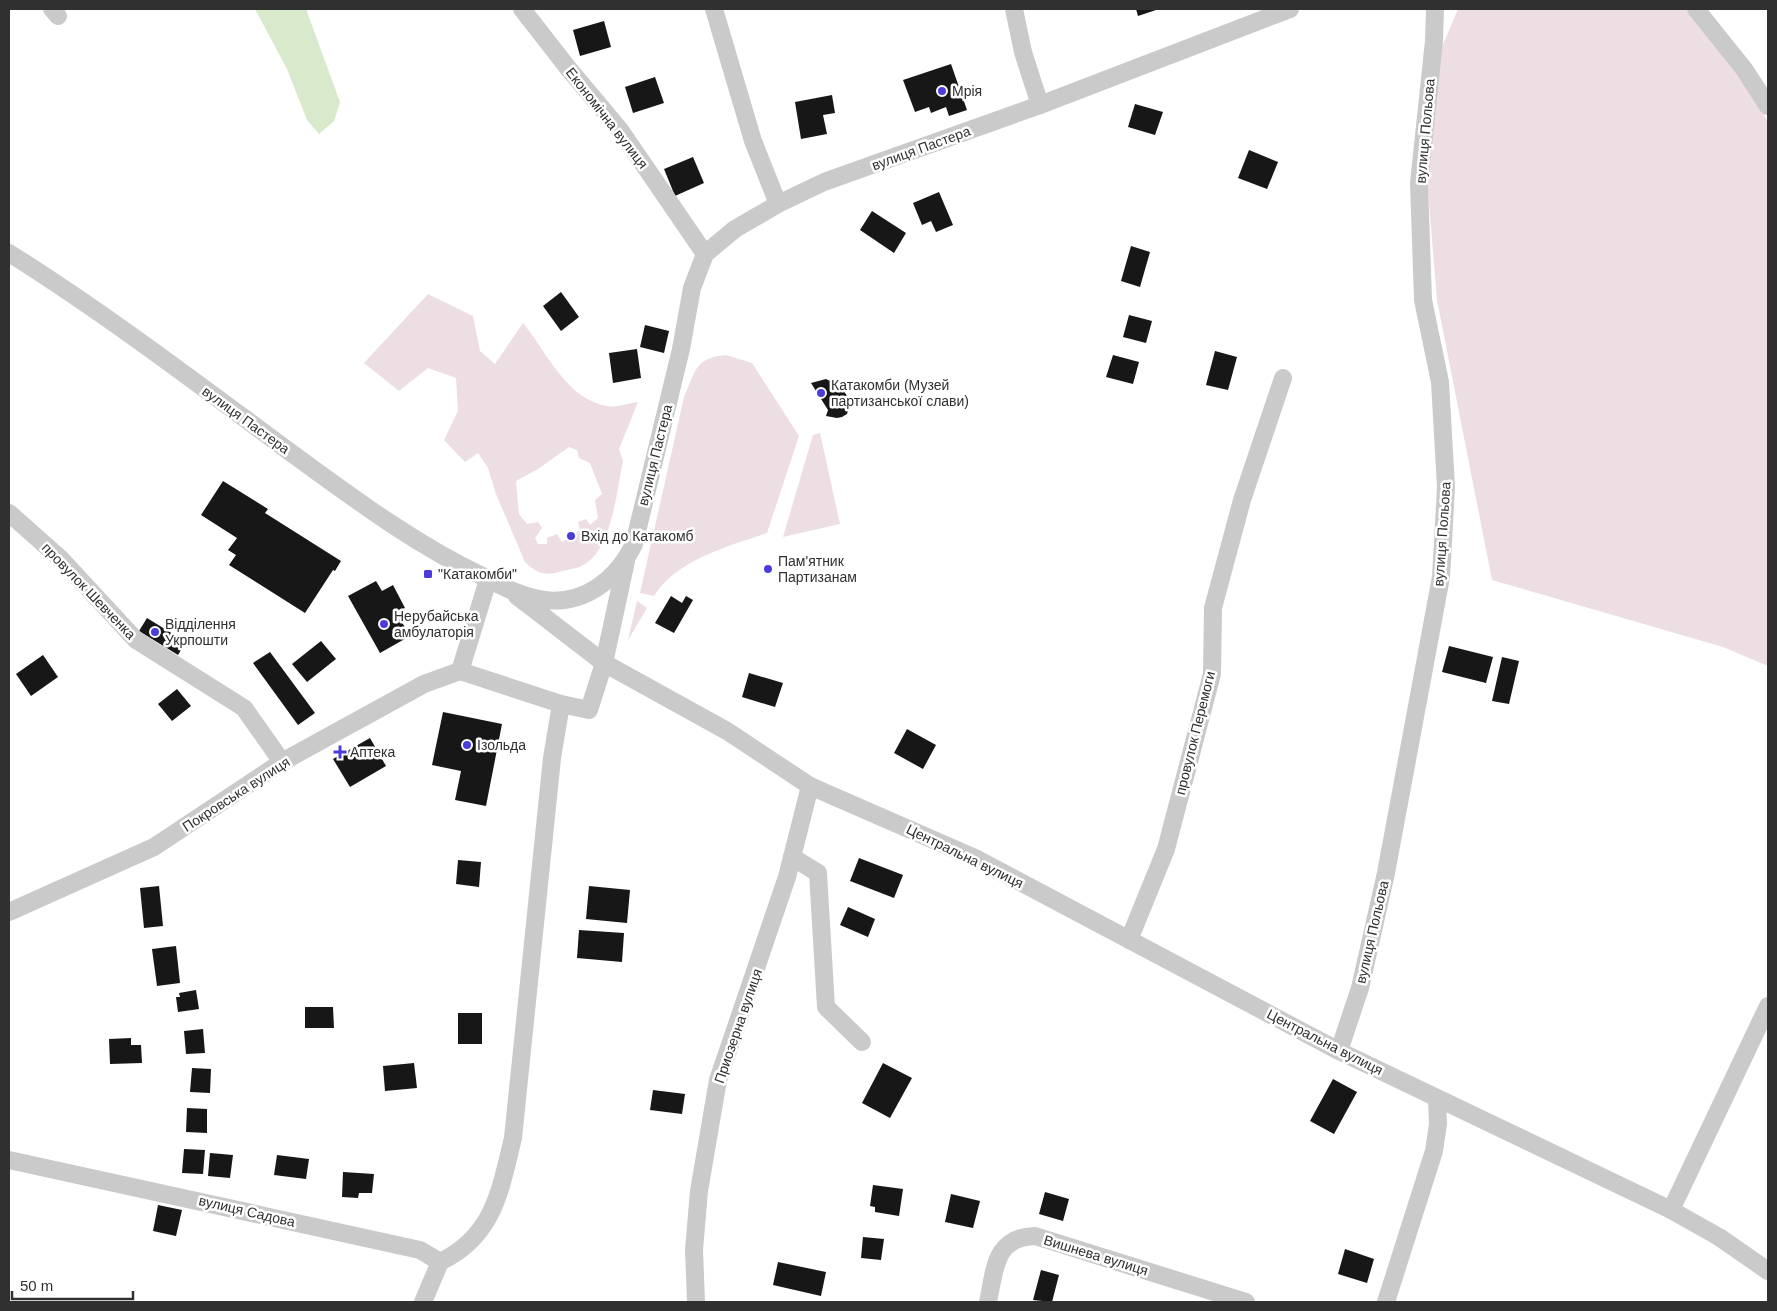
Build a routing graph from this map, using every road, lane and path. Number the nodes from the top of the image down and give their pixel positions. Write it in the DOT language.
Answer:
graph roads {
  1 [pos="522,9"];
  2 [pos="714,9"];
  3 [pos="1014,9"];
  4 [pos="1290,9"];
  5 [pos="1435,9"];
  6 [pos="1696,9"];
  7 [pos="1040,105"];
  8 [pos="1768,106"];
  9 [pos="778,204"];
  10 [pos="9,254"];
  11 [pos="704,254"];
  12 [pos="1283,378"];
  13 [pos="9,513"];
  14 [pos="626,560"];
  15 [pos="488,580"];
  16 [pos="508,589"];
  17 [pos="604,663"];
  18 [pos="460,671"];
  19 [pos="561,704"];
  20 [pos="282,762"];
  21 [pos="810,786"];
  22 [pos="792,857"];
  23 [pos="9,912"];
  24 [pos="1129,940"];
  25 [pos="1768,1006"];
  26 [pos="862,1042"];
  27 [pos="1339,1051"];
  28 [pos="1437,1099"];
  29 [pos="9,1160"];
  30 [pos="1671,1210"];
  31 [pos="440,1262"];
  32 [pos="1768,1271"];
  33 [pos="423,1302"];
  34 [pos="696,1302"];
  35 [pos="988,1302"];
  36 [pos="1246,1302"];
  37 [pos="1386,1302"];
  1 -- 11 [label="street, Економічна вулиця"];
  2 -- 9 [label="street"];
  3 -- 7 [label="street"];
  4 -- 7 [label="street, вулиця Пастера"];
  5 -- 27 [label="street, вулиця Польова"];
  6 -- 8 [label="street"];
  7 -- 9 [label="street, вулиця Пастера"];
  9 -- 11 [label="street, вулиця Пастера"];
  10 -- 15 [label="street, вулиця Пастера"];
  11 -- 14 [label="street, вулиця Пастера"];
  12 -- 24 [label="street, провулок Перемоги"];
  13 -- 20 [label="street, провулок Шевченка"];
  14 -- 16 [label="street, вулиця Пастера"];
  14 -- 17 [label="street"];
  15 -- 16 [label="street, вулиця Пастера"];
  15 -- 18 [label="street"];
  16 -- 17 [label="street, Центральна вулиця"];
  17 -- 19 [label="street"];
  17 -- 21 [label="street, Центральна вулиця"];
  18 -- 19 [label="street"];
  18 -- 20 [label="street, Покровська вулиця"];
  19 -- 31 [label="street"];
  20 -- 23 [label="street, Покровська вулиця"];
  21 -- 22 [label="street, Приозерна вулиця"];
  21 -- 24 [label="street, Центральна вулиця"];
  22 -- 26 [label="street"];
  22 -- 34 [label="street, Приозерна вулиця"];
  24 -- 27 [label="street, Центральна вулиця"];
  25 -- 30 [label="street"];
  27 -- 28 [label="street, Центральна вулиця"];
  28 -- 30 [label="street, Центральна вулиця"];
  28 -- 37 [label="street"];
  29 -- 31 [label="street, вулиця Садова"];
  30 -- 32 [label="street, Центральна вулиця"];
  31 -- 33 [label="street"];
  35 -- 36 [label="street, Вишнева вулиця"];
}
